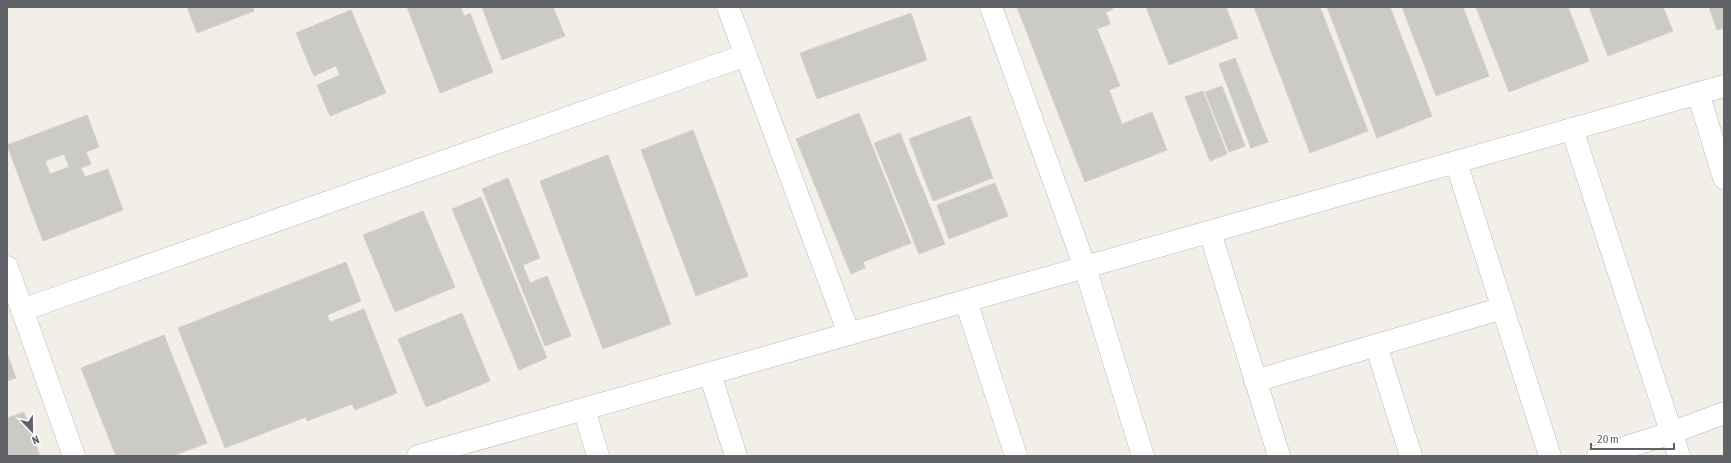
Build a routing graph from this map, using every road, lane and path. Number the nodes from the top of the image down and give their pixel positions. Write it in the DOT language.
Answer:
graph roads {
  1 [pos="728,7"];
  2 [pos="991,7"];
  3 [pos="746,55"];
  4 [pos="1724,86"];
  5 [pos="1698,93"];
  6 [pos="1572,129"];
  7 [pos="1456,162"];
  8 [pos="1724,178"];
  9 [pos="1210,232"];
  10 [pos="7,267"];
  11 [pos="1085,267"];
  12 [pos="966,301"];
  13 [pos="1503,308"];
  14 [pos="22,310"];
  15 [pos="849,334"];
  16 [pos="1376,345"];
  17 [pos="710,374"];
  18 [pos="1256,380"];
  19 [pos="584,409"];
  20 [pos="1724,413"];
  21 [pos="1671,432"];
  22 [pos="478,448"];
  23 [pos="74,456"];
  24 [pos="418,456"];
  25 [pos="598,456"];
  26 [pos="736,456"];
  27 [pos="1016,456"];
  28 [pos="1143,456"];
  29 [pos="1279,456"];
  30 [pos="1411,456"];
  31 [pos="1550,456"];
  32 [pos="1598,456"];
  33 [pos="1679,456"];
  1 -- 3 [label="street"];
  2 -- 11 [label="street"];
  3 -- 14 [label="street"];
  3 -- 15 [label="street"];
  4 -- 5 [label="street"];
  5 -- 6 [label="street"];
  5 -- 8 [label="street"];
  6 -- 7 [label="street"];
  6 -- 21 [label="street"];
  7 -- 9 [label="street"];
  7 -- 13 [label="street"];
  9 -- 11 [label="street"];
  9 -- 18 [label="street"];
  10 -- 14 [label="street"];
  11 -- 12 [label="street"];
  11 -- 28 [label="street"];
  12 -- 15 [label="street"];
  12 -- 27 [label="street"];
  13 -- 16 [label="street"];
  13 -- 31 [label="street"];
  14 -- 23 [label="street"];
  15 -- 17 [label="street"];
  16 -- 18 [label="street"];
  16 -- 30 [label="street"];
  17 -- 19 [label="street"];
  17 -- 26 [label="street"];
  18 -- 29 [label="street"];
  19 -- 22 [label="street"];
  19 -- 25 [label="street"];
  20 -- 21 [label="street"];
  21 -- 32 [label="street"];
  21 -- 33 [label="street"];
  22 -- 24 [label="street"];
}
